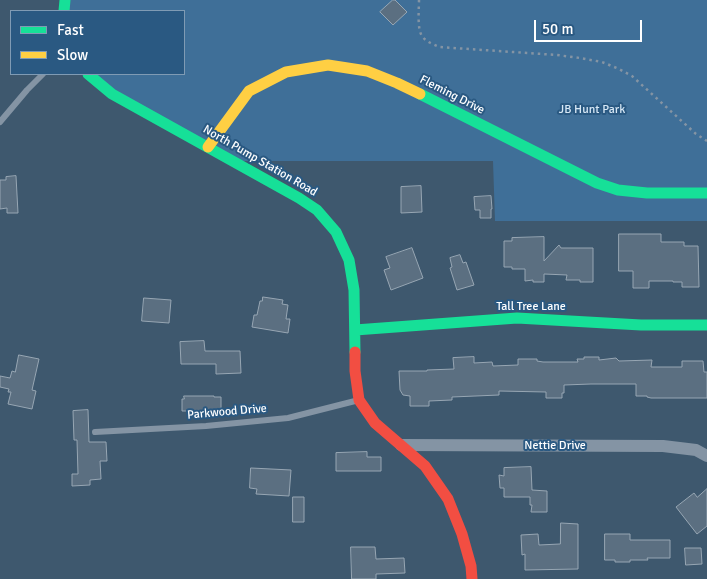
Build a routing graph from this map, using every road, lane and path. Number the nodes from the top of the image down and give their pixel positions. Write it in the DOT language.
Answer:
graph roads {
  1 [pos="419,0"];
  2 [pos="42,75"];
  3 [pos="89,75"];
  4 [pos="0,122"];
  5 [pos="707,142"];
  6 [pos="208,147"];
  7 [pos="707,193"];
  8 [pos="707,325"];
  9 [pos="355,330"];
  10 [pos="359,400"];
  11 [pos="95,432"];
  12 [pos="401,445"];
  13 [pos="707,456"];
  14 [pos="472,579"];
  1 -- 5 [label="path"];
  2 -- 4 [label="lane"];
  3 -- 6 [label="street, North Pump Station Road"];
  6 -- 7 [label="street, Fleming Drive"];
  6 -- 9 [label="street, North Pump Station Road"];
  8 -- 9 [label="street, Tall Tree Lane"];
  9 -- 10 [label="street, North Pump Station Road"];
  10 -- 11 [label="lane, Parkwood Drive"];
  10 -- 12 [label="street, North Pump Station Road"];
  12 -- 13 [label="street, Nettie Drive"];
  12 -- 14 [label="street, North Pump Station Road"];
}
